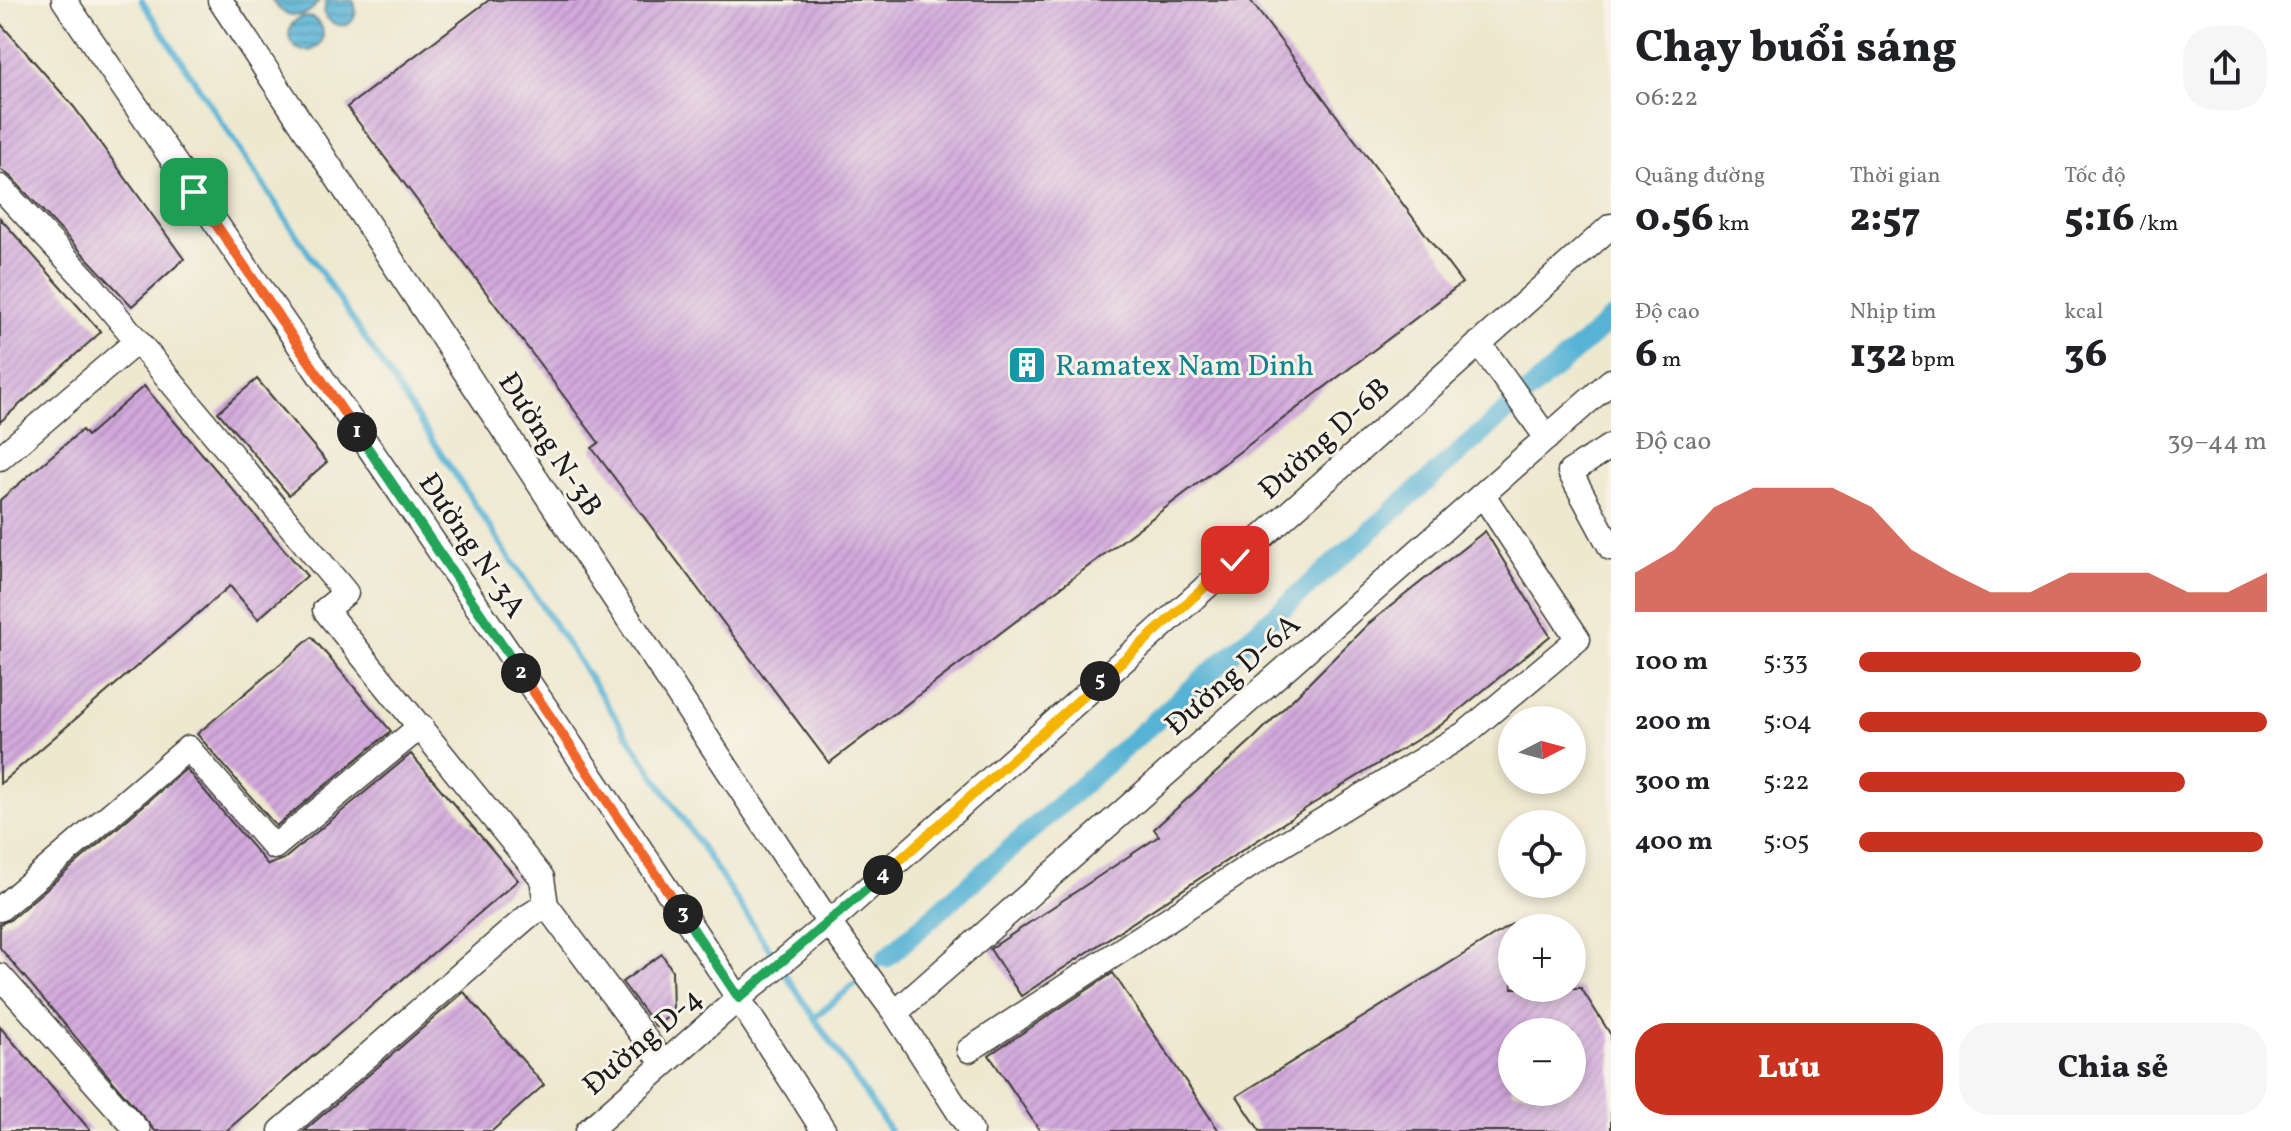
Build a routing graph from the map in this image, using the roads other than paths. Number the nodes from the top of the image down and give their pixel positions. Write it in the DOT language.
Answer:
graph roads {
  1 [pos="64,0"];
  2 [pos="220,0"];
  3 [pos="0,187"];
  4 [pos="1611,226"];
  5 [pos="137,341"];
  6 [pos="1479,343"];
  7 [pos="1611,381"];
  8 [pos="1547,438"];
  9 [pos="1611,446"];
  10 [pos="0,458"];
  11 [pos="1483,495"];
  12 [pos="1611,548"];
  13 [pos="421,726"];
  14 [pos="546,905"];
  15 [pos="0,909"];
  16 [pos="829,923"];
  17 [pos="796,950"];
  18 [pos="0,976"];
  19 [pos="739,998"];
  20 [pos="887,1004"];
  21 [pos="969,1050"];
  22 [pos="664,1064"];
  23 [pos="138,1131"];
  24 [pos="281,1131"];
  25 [pos="588,1131"];
  26 [pos="824,1131"];
  27 [pos="971,1131"];
  1 -- 19 [label="street, Đường N-3A"];
  2 -- 16 [label="street, Đường N-3B"];
  3 -- 5 [label="street"];
  4 -- 6 [label="street, Đường D-6B"];
  5 -- 10 [label="street"];
  5 -- 13 [label="street"];
  6 -- 8 [label="street"];
  6 -- 16 [label="street, Đường D-6B"];
  7 -- 8 [label="street, Đường D-6A"];
  8 -- 11 [label="street, Đường D-6A"];
  9 -- 12 [label="street"];
  11 -- 20 [label="street, Đường D-6A"];
  11 -- 21 [label="street"];
  13 -- 14 [label="street"];
  13 -- 15 [label="street"];
  14 -- 22 [label="street"];
  14 -- 24 [label="street"];
  16 -- 17 [label="street, Đường D-6B"];
  16 -- 20 [label="street, Đường N-3B"];
  17 -- 19 [label="street, Đường D-4"];
  18 -- 23 [label="street"];
  19 -- 22 [label="street, Đường D-4"];
  19 -- 26 [label="street, Đường N-3A"];
  20 -- 27 [label="street"];
  22 -- 25 [label="street, Đường D-4"];
}
